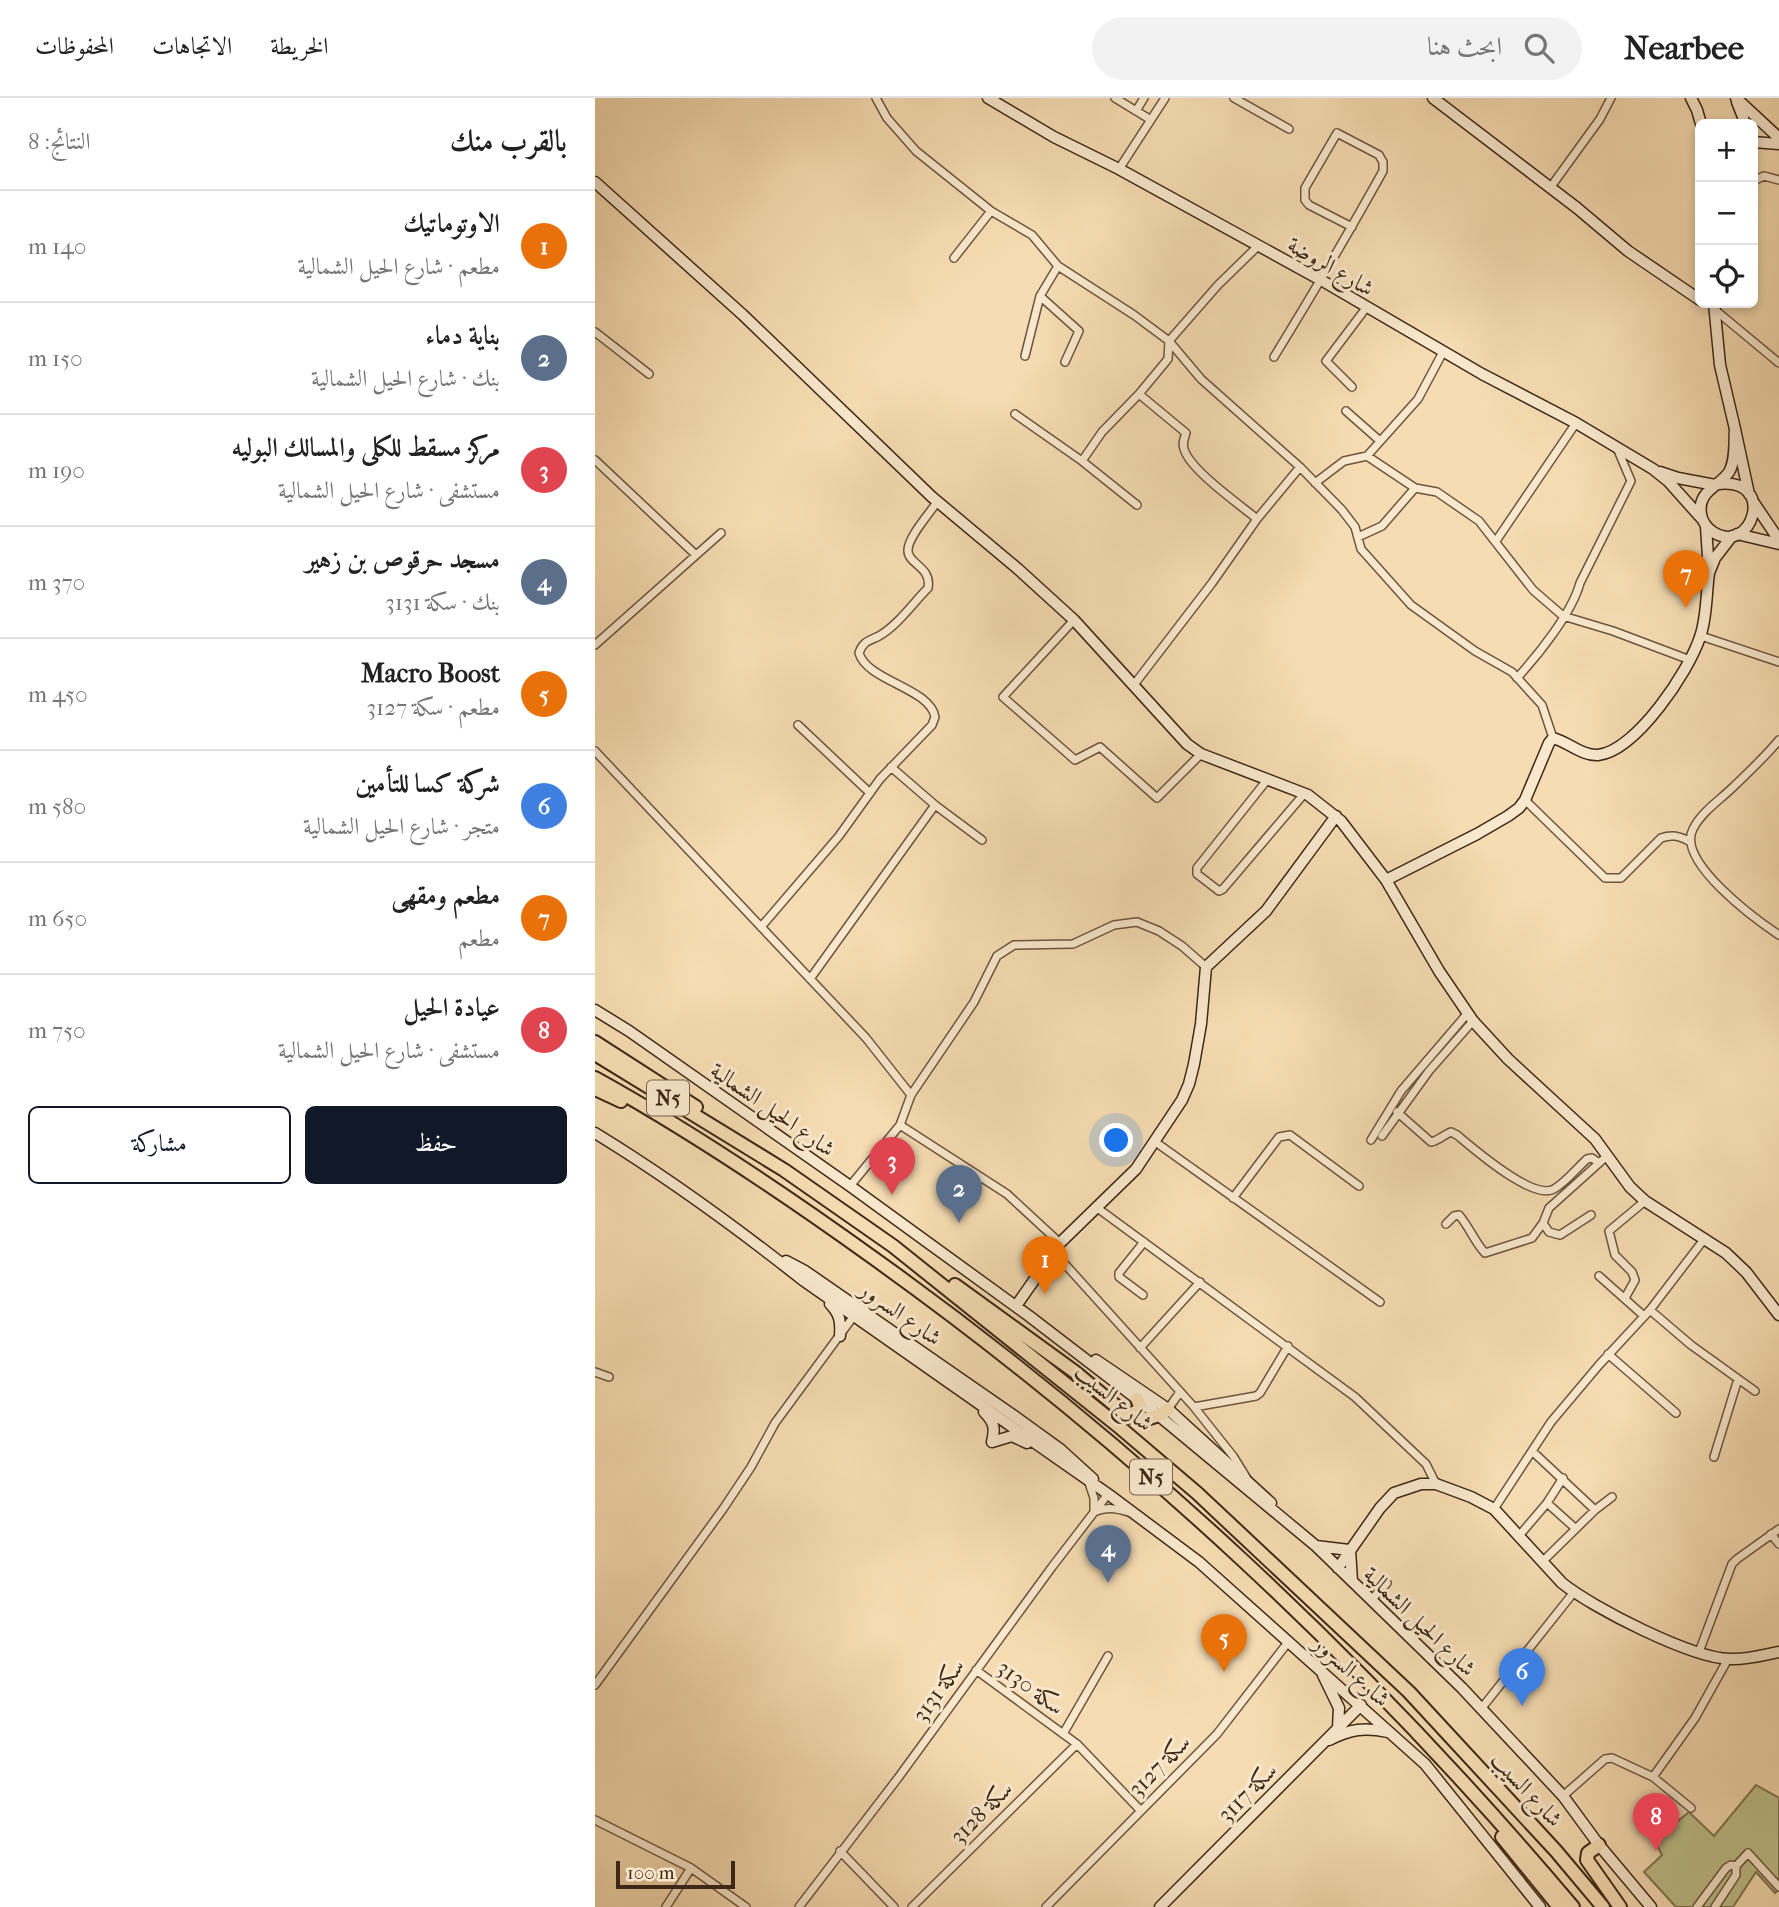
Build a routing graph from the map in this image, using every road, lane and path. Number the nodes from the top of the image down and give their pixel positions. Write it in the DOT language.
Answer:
graph roads {
  1 [pos="876,98"];
  2 [pos="988,98"];
  3 [pos="1115,98"];
  4 [pos="1144,98"];
  5 [pos="1165,98"];
  6 [pos="1234,98"];
  7 [pos="1433,98"];
  8 [pos="1611,98"];
  9 [pos="1691,98"];
  10 [pos="1735,98"];
  11 [pos="1136,111"];
  12 [pos="1700,119"];
  13 [pos="1744,119"];
  14 [pos="1150,120"];
  15 [pos="1289,129"];
  16 [pos="1779,141"];
  17 [pos="1758,142"];
  18 [pos="1119,169"];
  19 [pos="1758,179"];
  20 [pos="1779,180"];
  21 [pos="596,184"];
  22 [pos="1550,188"];
  23 [pos="991,211"];
  24 [pos="1352,227"];
  25 [pos="1258,246"];
  26 [pos="954,258"];
  27 [pos="1058,267"];
  28 [pos="1321,280"];
  29 [pos="1040,296"];
  30 [pos="1695,297"];
  31 [pos="1366,308"];
  32 [pos="1711,308"];
  33 [pos="1715,308"];
  34 [pos="595,332"];
  35 [pos="1169,341"];
  36 [pos="1443,352"];
  37 [pos="1025,356"];
  38 [pos="1274,357"];
  39 [pos="1778,361"];
  40 [pos="1065,362"];
  41 [pos="649,374"];
  42 [pos="1352,387"];
  43 [pos="1139,394"];
  44 [pos="1346,411"];
  45 [pos="1015,414"];
  46 [pos="1576,423"];
  47 [pos="1735,429"];
  48 [pos="1380,441"];
  49 [pos="1616,447"];
  50 [pos="1367,456"];
  51 [pos="595,460"];
  52 [pos="1082,461"];
  53 [pos="1300,467"];
  54 [pos="1653,470"];
  55 [pos="1315,484"];
  56 [pos="1717,484"];
  57 [pos="1415,488"];
  58 [pos="1751,498"];
  59 [pos="937,502"];
  60 [pos="1137,505"];
  61 [pos="1257,519"];
  62 [pos="1704,522"];
  63 [pos="721,533"];
  64 [pos="1735,535"];
  65 [pos="1357,537"];
  66 [pos="1496,541"];
  67 [pos="1779,542"];
  68 [pos="696,555"];
  69 [pos="1709,573"];
  70 [pos="1563,616"];
  71 [pos="1074,620"];
  72 [pos="595,632"];
  73 [pos="1701,636"];
  74 [pos="598,642"];
  75 [pos="1690,660"];
  76 [pos="1779,662"];
  77 [pos="1517,678"];
  78 [pos="1133,686"];
  79 [pos="798,724"];
  80 [pos="1553,738"];
  81 [pos="1779,740"];
  82 [pos="595,751"];
  83 [pos="1201,754"];
  84 [pos="891,767"];
  85 [pos="1267,780"];
  86 [pos="870,793"];
  87 [pos="1304,793"];
  88 [pos="1525,800"];
  89 [pos="935,805"];
  90 [pos="1336,816"];
  91 [pos="982,840"];
  92 [pos="1689,841"];
  93 [pos="1386,880"];
  94 [pos="761,926"];
  95 [pos="1779,935"];
  96 [pos="1206,967"];
  97 [pos="810,979"];
  98 [pos="595,1010"];
  99 [pos="1470,1017"];
  100 [pos="595,1042"];
  101 [pos="595,1054"];
  102 [pos="595,1077"];
  103 [pos="595,1089"];
  104 [pos="911,1095"];
  105 [pos="1397,1112"];
  106 [pos="667,1121"];
  107 [pos="900,1125"];
  108 [pos="595,1133"];
  109 [pos="1382,1136"];
  110 [pos="1371,1140"];
  111 [pos="1154,1141"];
  112 [pos="1608,1155"];
  113 [pos="1599,1163"];
  114 [pos="784,1170"];
  115 [pos="850,1186"];
  116 [pos="1359,1186"];
  117 [pos="1233,1198"];
  118 [pos="1645,1201"];
  119 [pos="1096,1207"];
  120 [pos="1591,1215"];
  121 [pos="1543,1223"];
  122 [pos="1446,1224"];
  123 [pos="1705,1238"];
  124 [pos="1144,1242"];
  125 [pos="893,1246"];
  126 [pos="1057,1247"];
  127 [pos="764,1249"];
  128 [pos="1599,1276"];
  129 [pos="804,1281"];
  130 [pos="1200,1282"];
  131 [pos="1143,1295"];
  132 [pos="1625,1298"];
  133 [pos="1380,1302"];
  134 [pos="1016,1306"];
  135 [pos="857,1312"];
  136 [pos="1647,1313"];
  137 [pos="1779,1315"];
  138 [pos="1029,1316"];
  139 [pos="839,1336"];
  140 [pos="1288,1346"];
  141 [pos="1140,1348"];
  142 [pos="903,1350"];
  143 [pos="1608,1354"];
  144 [pos="595,1371"];
  145 [pos="609,1377"];
  146 [pos="1738,1379"];
  147 [pos="1755,1391"];
  148 [pos="1180,1392"];
  149 [pos="1137,1399"];
  150 [pos="1194,1407"];
  151 [pos="1162,1413"];
  152 [pos="1676,1413"];
  153 [pos="1128,1416"];
  154 [pos="1041,1448"];
  155 [pos="1532,1451"];
  156 [pos="1714,1457"];
  157 [pos="1563,1478"];
  158 [pos="1088,1480"];
  159 [pos="1248,1481"];
  160 [pos="1436,1484"];
  161 [pos="1108,1494"];
  162 [pos="1612,1497"];
  163 [pos="1547,1503"];
  164 [pos="1494,1509"];
  165 [pos="1595,1510"];
  166 [pos="1094,1512"];
  167 [pos="1135,1514"];
  168 [pos="1293,1527"];
  169 [pos="1575,1528"];
  170 [pos="1779,1529"];
  171 [pos="1772,1534"];
  172 [pos="1518,1537"];
  173 [pos="1779,1544"];
  174 [pos="1316,1546"];
  175 [pos="1349,1550"];
  176 [pos="1542,1562"];
  177 [pos="1335,1565"];
  178 [pos="1352,1581"];
  179 [pos="1387,1583"];
  180 [pos="1574,1592"];
  181 [pos="1371,1600"];
  182 [pos="1289,1641"];
  183 [pos="1699,1652"];
  184 [pos="1779,1652"];
  185 [pos="1108,1656"];
  186 [pos="1728,1659"];
  187 [pos="1320,1668"];
  188 [pos="976,1670"];
  189 [pos="595,1685"];
  190 [pos="1361,1705"];
  191 [pos="1481,1709"];
  192 [pos="1338,1728"];
  193 [pos="1391,1733"];
  194 [pos="1063,1734"];
  195 [pos="1322,1743"];
  196 [pos="1077,1744"];
  197 [pos="1459,1777"];
  198 [pos="1653,1777"];
  199 [pos="1563,1796"];
  200 [pos="1691,1808"];
  201 [pos="1141,1811"];
  202 [pos="595,1820"];
  203 [pos="1599,1845"];
  204 [pos="840,1851"];
  205 [pos="1736,1867"];
  206 [pos="691,1868"];
  207 [pos="1779,1887"];
  208 [pos="666,1907"];
  209 [pos="746,1907"];
  210 [pos="799,1907"];
  211 [pos="894,1907"];
  212 [pos="912,1907"];
  213 [pos="1047,1907"];
  214 [pos="1160,1907"];
  215 [pos="1541,1907"];
  216 [pos="1559,1907"];
  217 [pos="1573,1907"];
  218 [pos="1603,1907"];
  219 [pos="1620,1907"];
  220 [pos="1651,1907"];
  221 [pos="1697,1907"];
  222 [pos="1715,1907"];
  1 -- 23 [label="street"];
  2 -- 18 [label="street, شارع الروضة"];
  3 -- 11 [label="street"];
  4 -- 11 [label="street"];
  5 -- 14 [label="street"];
  6 -- 15 [label="street"];
  7 -- 22 [label="street"];
  8 -- 22 [label="street"];
  9 -- 12 [label="street"];
  10 -- 13 [label="street"];
  10 -- 16 [label="street"];
  11 -- 14 [label="street"];
  14 -- 18 [label="street"];
  16 -- 17 [label="street"];
  18 -- 25 [label="street, شارع الروضة"];
  19 -- 20 [label="street"];
  21 -- 59 [label="street"];
  22 -- 30 [label="street"];
  23 -- 26 [label="street"];
  23 -- 27 [label="street"];
  24 -- 24 [label="street"];
  24 -- 28 [label="street"];
  25 -- 28 [label="street, شارع الروضة"];
  25 -- 35 [label="street"];
  27 -- 29 [label="street"];
  27 -- 35 [label="street"];
  28 -- 31 [label="street, شارع الروضة"];
  28 -- 38 [label="street"];
  29 -- 37 [label="street"];
  29 -- 40 [label="street"];
  31 -- 36 [label="street, شارع الروضة"];
  31 -- 42 [label="street"];
  32 -- 47 [label="street"];
  33 -- 39 [label="street"];
  34 -- 41 [label="street"];
  35 -- 43 [label="street"];
  35 -- 53 [label="street"];
  36 -- 46 [label="street, شارع الروضة"];
  36 -- 48 [label="street"];
  43 -- 52 [label="street"];
  43 -- 61 [label="street"];
  44 -- 48 [label="street"];
  45 -- 52 [label="street"];
  46 -- 49 [label="street, شارع الروضة"];
  46 -- 66 [label="street"];
  47 -- 56 [label="street"];
  47 -- 58 [label="street"];
  48 -- 50 [label="street"];
  49 -- 54 [label="street, شارع الروضة"];
  49 -- 70 [label="street"];
  50 -- 55 [label="street"];
  50 -- 57 [label="street"];
  51 -- 68 [label="street"];
  52 -- 60 [label="street"];
  53 -- 55 [label="street"];
  53 -- 61 [label="street"];
  54 -- 56 [label="street, شارع الروضة"];
  54 -- 62 [label="street, شارع الروضة"];
  55 -- 65 [label="street"];
  56 -- 58 [label="street"];
  56 -- 62 [label="street"];
  57 -- 65 [label="street"];
  57 -- 66 [label="street"];
  58 -- 64 [label="street"];
  58 -- 67 [label="street"];
  59 -- 71 [label="street"];
  59 -- 84 [label="street"];
  61 -- 78 [label="street"];
  62 -- 64 [label="street"];
  62 -- 69 [label="street"];
  63 -- 68 [label="street"];
  64 -- 67 [label="street"];
  64 -- 69 [label="street"];
  65 -- 77 [label="street"];
  66 -- 70 [label="street"];
  68 -- 74 [label="street"];
  69 -- 73 [label="street"];
  70 -- 75 [label="street"];
  70 -- 77 [label="street"];
  71 -- 78 [label="street"];
  71 -- 83 [label="street"];
  72 -- 74 [label="street"];
  73 -- 75 [label="street"];
  73 -- 76 [label="street"];
  75 -- 80 [label="street"];
  77 -- 80 [label="street"];
  78 -- 83 [label="street"];
  79 -- 86 [label="street"];
  80 -- 88 [label="street"];
  81 -- 92 [label="street"];
  82 -- 94 [label="street"];
  83 -- 85 [label="street"];
  84 -- 86 [label="street"];
  84 -- 89 [label="street"];
  85 -- 87 [label="street"];
  85 -- 87 [label="street"];
  86 -- 94 [label="street"];
  87 -- 90 [label="street"];
  88 -- 92 [label="street"];
  88 -- 93 [label="street"];
  89 -- 91 [label="street"];
  89 -- 97 [label="street"];
  90 -- 93 [label="street"];
  90 -- 96 [label="street"];
  92 -- 95 [label="street"];
  93 -- 99 [label="street"];
  94 -- 97 [label="street"];
  96 -- 104 [label="street"];
  96 -- 111 [label="street"];
  97 -- 104 [label="street"];
  98 -- 115 [label="street, شارع الحيل الشمالية"];
  99 -- 105 [label="street"];
  99 -- 110 [label="street"];
  99 -- 112 [label="street"];
  100 -- 114 [label="highway"];
  101 -- 114 [label="highway, شارع السيب / N5"];
  102 -- 106 [label="highway, شارع السيب / N5"];
  103 -- 106 [label="highway"];
  104 -- 107 [label="street"];
  105 -- 109 [label="street"];
  105 -- 113 [label="street"];
  106 -- 197 [label="highway, شارع السيب / N5"];
  107 -- 115 [label="street"];
  107 -- 126 [label="street"];
  108 -- 127 [label="street, شارع السرور"];
  111 -- 117 [label="street"];
  111 -- 119 [label="street"];
  112 -- 113 [label="street"];
  112 -- 118 [label="street"];
  113 -- 121 [label="street"];
  114 -- 125 [label="highway, شارع السيب / N5"];
  115 -- 134 [label="street, شارع الحيل الشمالية"];
  116 -- 117 [label="street"];
  117 -- 133 [label="street"];
  118 -- 123 [label="street"];
  118 -- 132 [label="street"];
  119 -- 124 [label="street"];
  119 -- 126 [label="street"];
  120 -- 121 [label="street"];
  121 -- 122 [label="street"];
  123 -- 136 [label="street"];
  123 -- 137 [label="street"];
  124 -- 130 [label="street"];
  124 -- 131 [label="street"];
  125 -- 153 [label="highway"];
  125 -- 218 [label="highway, شارع السيب / N5"];
  126 -- 134 [label="street"];
  126 -- 141 [label="street"];
  127 -- 129 [label="street, شارع السرور"];
  127 -- 135 [label="street, شارع السرور"];
  128 -- 132 [label="street"];
  129 -- 135 [label="street, شارع السرور"];
  129 -- 139 [label="street"];
  130 -- 140 [label="street"];
  130 -- 141 [label="street"];
  132 -- 136 [label="street"];
  134 -- 138 [label="street, شارع الحيل الشمالية"];
  135 -- 139 [label="street"];
  135 -- 142 [label="street, شارع السرور"];
  135 -- 161 [label="street, شارع السرور"];
  136 -- 143 [label="street"];
  136 -- 146 [label="street"];
  138 -- 149 [label="street, شارع الحيل الشمالية"];
  138 -- 151 [label="street, شارع الحيل الشمالية"];
  139 -- 189 [label="street"];
  140 -- 150 [label="street"];
  140 -- 160 [label="street"];
  141 -- 148 [label="street"];
  142 -- 154 [label="street, شارع السرور"];
  142 -- 154 [label="street"];
  143 -- 152 [label="street"];
  143 -- 155 [label="street"];
  144 -- 145 [label="street"];
  146 -- 147 [label="street"];
  146 -- 156 [label="street"];
  148 -- 150 [label="street"];
  148 -- 151 [label="street"];
  149 -- 151 [label="street, شارع الحيل الشمالية"];
  149 -- 153 [label="highway"];
  150 -- 159 [label="street"];
  151 -- 153 [label="highway"];
  151 -- 159 [label="street, شارع الحيل الشمالية"];
  151 -- 168 [label="street, شارع الحيل الشمالية"];
  154 -- 158 [label="street, شارع السرور"];
  155 -- 157 [label="street"];
  155 -- 164 [label="street"];
  157 -- 163 [label="street"];
  157 -- 165 [label="street"];
  158 -- 161 [label="street, شارع السرور"];
  158 -- 166 [label="street"];
  159 -- 168 [label="street, شارع الحيل الشمالية"];
  160 -- 164 [label="street"];
  160 -- 175 [label="street"];
  161 -- 166 [label="street, سكة 3131"];
  161 -- 167 [label="street, شارع السرور"];
  162 -- 165 [label="street"];
  163 -- 169 [label="street"];
  163 -- 172 [label="street"];
  164 -- 172 [label="street"];
  165 -- 169 [label="street"];
  166 -- 167 [label="street"];
  166 -- 188 [label="street, سكة 3131"];
  167 -- 182 [label="street, شارع السرور"];
  168 -- 174 [label="street, شارع الحيل الشمالية"];
  169 -- 176 [label="street"];
  170 -- 171 [label="street"];
  171 -- 173 [label="street"];
  171 -- 183 [label="street"];
  172 -- 176 [label="street"];
  174 -- 175 [label="street"];
  174 -- 177 [label="street, شارع الحيل الشمالية"];
  175 -- 177 [label="street"];
  175 -- 178 [label="street"];
  176 -- 180 [label="street"];
  177 -- 178 [label="street, شارع الحيل الشمالية"];
  178 -- 181 [label="street, شارع الحيل الشمالية"];
  179 -- 181 [label="street"];
  180 -- 183 [label="street"];
  180 -- 191 [label="street"];
  181 -- 191 [label="street, شارع الحيل الشمالية"];
  182 -- 187 [label="street, شارع السرور"];
  182 -- 201 [label="street, سكة 3127"];
  183 -- 186 [label="street"];
  184 -- 186 [label="street"];
  185 -- 194 [label="street, سكة 3130"];
  186 -- 198 [label="street"];
  187 -- 190 [label="street, شارع السرور"];
  187 -- 192 [label="street"];
  188 -- 194 [label="street, سكة 3130"];
  188 -- 204 [label="street, سكة 3131"];
  190 -- 192 [label="street, سكة 3117"];
  190 -- 193 [label="street, شارع السرور"];
  191 -- 199 [label="street, شارع الحيل الشمالية"];
  192 -- 195 [label="street, سكة 3117"];
  193 -- 195 [label="street"];
  193 -- 215 [label="street, شارع السرور"];
  194 -- 196 [label="street, سكة 3130"];
  195 -- 214 [label="street, سكة 3117"];
  196 -- 201 [label="street, سكة 3130"];
  196 -- 212 [label="street, سكة 3128"];
  197 -- 216 [label="highway"];
  197 -- 217 [label="highway, شارع السيب / N5"];
  198 -- 199 [label="street"];
  198 -- 200 [label="street"];
  199 -- 203 [label="street, شارع الحيل الشمالية"];
  201 -- 213 [label="street, سكة 3127"];
  202 -- 206 [label="street"];
  203 -- 219 [label="highway"];
  203 -- 220 [label="street, شارع الحيل الشمالية"];
  204 -- 210 [label="street, سكة 3131"];
  204 -- 211 [label="street"];
  205 -- 207 [label="street"];
  205 -- 221 [label="street"];
  205 -- 222 [label="street"];
  206 -- 208 [label="street"];
  206 -- 209 [label="street"];
}
